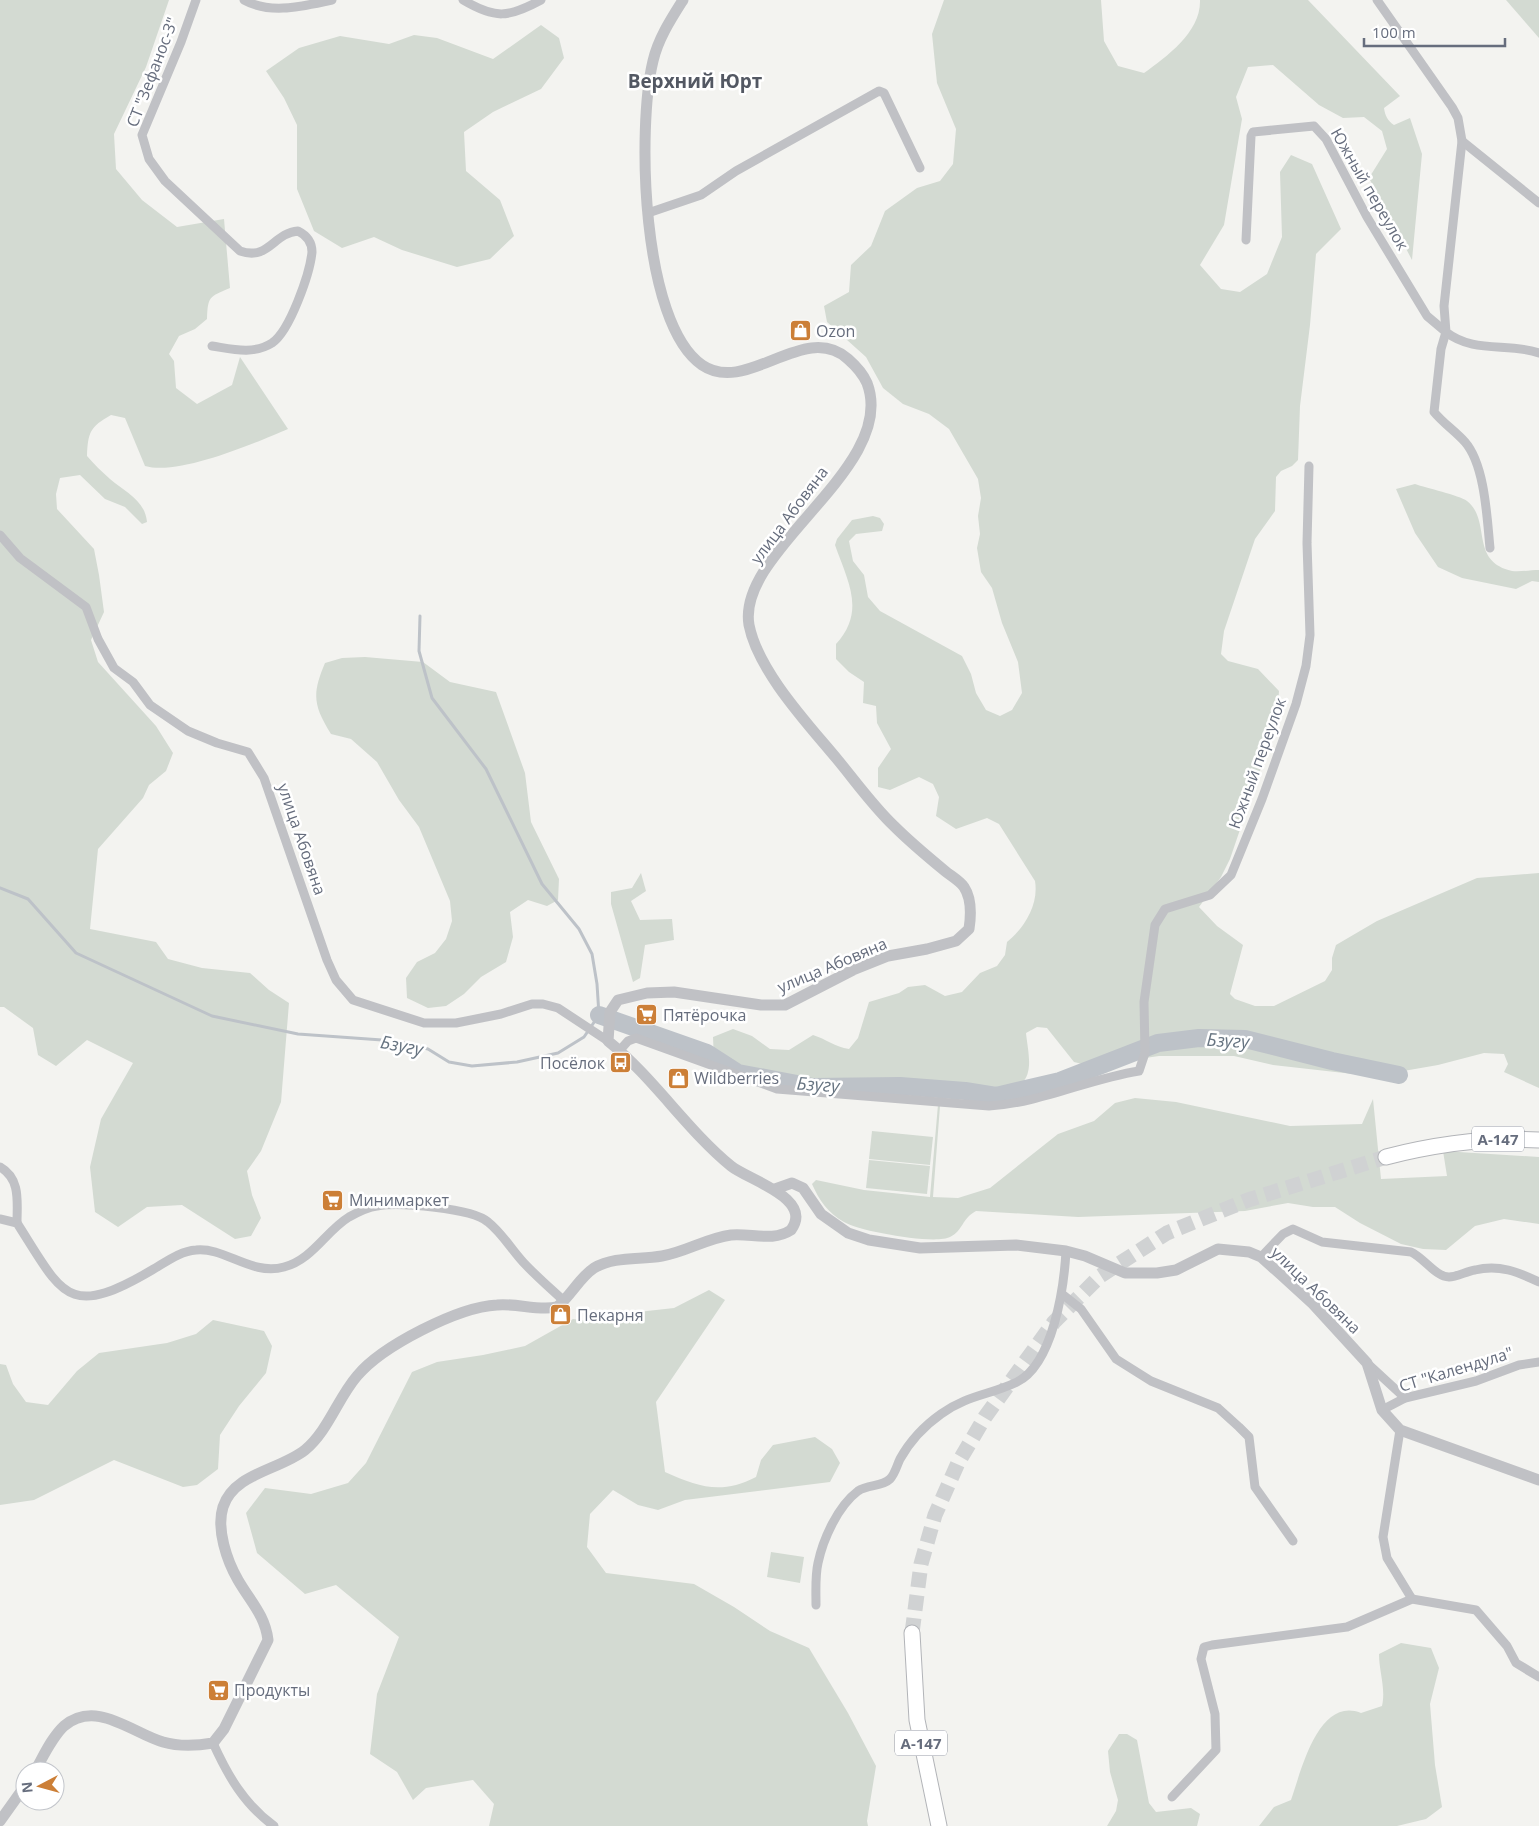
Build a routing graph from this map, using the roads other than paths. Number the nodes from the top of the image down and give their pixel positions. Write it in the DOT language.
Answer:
graph roads {
  1 [pos="196,0"];
  2 [pos="244,0"];
  3 [pos="332,0"];
  4 [pos="463,0"];
  5 [pos="541,0"];
  6 [pos="683,0"];
  7 [pos="1378,0"];
  8 [pos="1462,141"];
  9 [pos="920,168"];
  10 [pos="1539,203"];
  11 [pos="648,213"];
  12 [pos="1246,240"];
  13 [pos="1446,332"];
  14 [pos="212,346"];
  15 [pos="1539,353"];
  16 [pos="1309,466"];
  17 [pos="0,535"];
  18 [pos="1490,548"];
  19 [pos="608,1041"];
  20 [pos="620,1050"];
  21 [pos="1539,1140"];
  22 [pos="1386,1157"];
  23 [pos="0,1168"];
  24 [pos="775,1189"];
  25 [pos="0,1219"];
  26 [pos="17,1223"];
  27 [pos="1066,1251"];
  28 [pos="1261,1257"];
  29 [pos="1539,1282"];
  30 [pos="1062,1294"];
  31 [pos="564,1302"];
  32 [pos="1539,1362"];
  33 [pos="1367,1363"];
  34 [pos="1405,1398"];
  35 [pos="1382,1410"];
  36 [pos="1400,1430"];
  37 [pos="1539,1480"];
  38 [pos="1293,1541"];
  39 [pos="1412,1600"];
  40 [pos="816,1605"];
  41 [pos="912,1633"];
  42 [pos="1539,1677"];
  43 [pos="213,1743"];
  44 [pos="41,1761"];
  45 [pos="1172,1798"];
  46 [pos="15,1800"];
  47 [pos="0,1821"];
  48 [pos="263,1823"];
  49 [pos="274,1826"];
  50 [pos="939,1826"];
  1 -- 14 [label="street, СТ \"Зефанос-3\""];
  2 -- 3 [label="street"];
  4 -- 5 [label="street"];
  6 -- 11 [label="street, улица Абовяна"];
  7 -- 8 [label="street"];
  8 -- 10 [label="street"];
  8 -- 13 [label="street"];
  9 -- 11 [label="street"];
  11 -- 19 [label="street, улица Абовяна"];
  12 -- 13 [label="street, Южный переулок"];
  13 -- 15 [label="street, Южный переулок"];
  13 -- 18 [label="street"];
  16 -- 20 [label="street, Южный переулок"];
  17 -- 19 [label="street, улица Абовяна"];
  19 -- 20 [label="street, улица Абовяна"];
  20 -- 24 [label="street, улица Абовяна"];
  21 -- 22 [label="highway, А-147"];
  23 -- 26 [label="street"];
  24 -- 27 [label="street, улица Абовяна"];
  24 -- 31 [label="street, улица Абовяна"];
  25 -- 26 [label="street"];
  26 -- 31 [label="street"];
  27 -- 28 [label="street, улица Абовяна"];
  27 -- 30 [label="street"];
  28 -- 29 [label="street"];
  28 -- 33 [label="street, улица Абовяна"];
  30 -- 38 [label="street"];
  30 -- 40 [label="street"];
  31 -- 43 [label="street"];
  32 -- 34 [label="street, СТ \"Календула\""];
  33 -- 34 [label="street"];
  33 -- 35 [label="street, улица Абовяна"];
  34 -- 35 [label="street, СТ \"Календула\""];
  35 -- 36 [label="street, улица Абовяна"];
  36 -- 37 [label="street, улица Абовяна"];
  36 -- 39 [label="street"];
  39 -- 42 [label="street"];
  39 -- 45 [label="street"];
  41 -- 50 [label="highway, А-147"];
  43 -- 44 [label="street"];
  43 -- 48 [label="street"];
  46 -- 47 [label="street"];
  48 -- 49 [label="street"];
}
